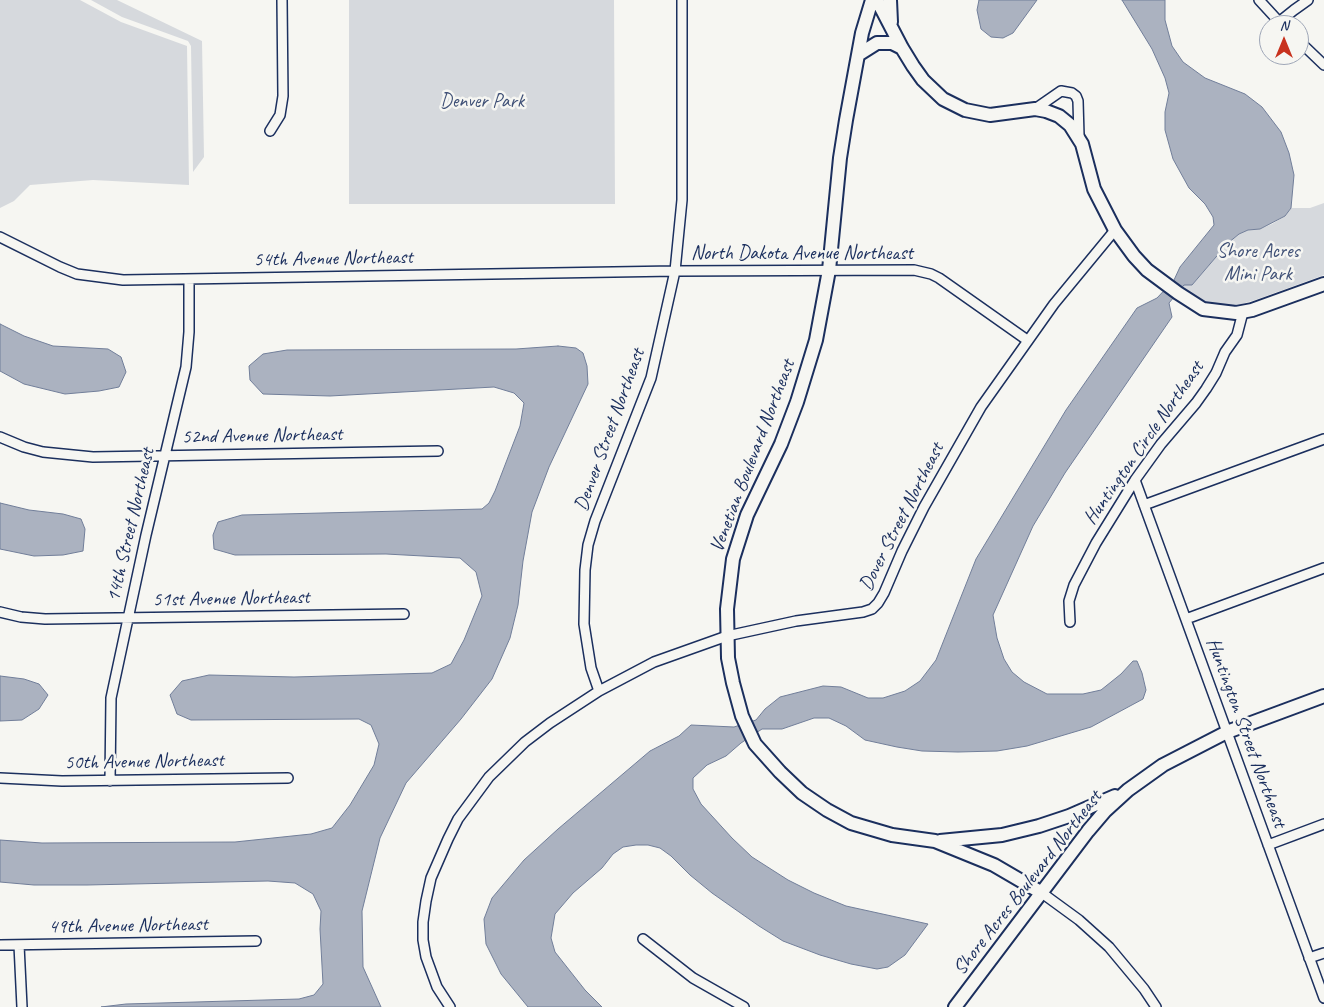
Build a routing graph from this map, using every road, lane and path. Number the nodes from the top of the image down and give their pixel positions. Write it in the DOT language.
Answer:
graph roads {
  1 [pos="282,0"];
  2 [pos="682,0"];
  3 [pos="872,0"];
  4 [pos="876,0"];
  5 [pos="890,0"];
  6 [pos="1259,0"];
  7 [pos="1308,0"];
  8 [pos="1273,15"];
  9 [pos="1289,15"];
  10 [pos="892,30"];
  11 [pos="902,48"];
  12 [pos="1309,51"];
  13 [pos="858,55"];
  14 [pos="1324,65"];
  15 [pos="1035,109"];
  16 [pos="270,131"];
  17 [pos="1079,136"];
  18 [pos="1115,230"];
  19 [pos="0,237"];
  20 [pos="829,270"];
  21 [pos="676,271"];
  22 [pos="189,279"];
  23 [pos="1324,284"];
  24 [pos="1243,312"];
  25 [pos="1027,340"];
  26 [pos="0,438"];
  27 [pos="1324,439"];
  28 [pos="438,451"];
  29 [pos="165,455"];
  30 [pos="1135,480"];
  31 [pos="1144,505"];
  32 [pos="1324,568"];
  33 [pos="0,612"];
  34 [pos="404,614"];
  35 [pos="127,618"];
  36 [pos="1186,619"];
  37 [pos="1070,622"];
  38 [pos="727,636"];
  39 [pos="598,691"];
  40 [pos="1324,696"];
  41 [pos="1227,732"];
  42 [pos="0,778"];
  43 [pos="288,778"];
  44 [pos="110,780"];
  45 [pos="1128,790"];
  46 [pos="1324,824"];
  47 [pos="935,841"];
  48 [pos="1268,845"];
  49 [pos="1042,893"];
  50 [pos="643,939"];
  51 [pos="256,941"];
  52 [pos="0,945"];
  53 [pos="19,946"];
  54 [pos="1324,953"];
  55 [pos="1310,958"];
  56 [pos="1324,998"];
  57 [pos="22,1007"];
  58 [pos="450,1007"];
  59 [pos="744,1007"];
  60 [pos="955,1007"];
  61 [pos="1156,1007"];
  1 -- 16 [label="street"];
  2 -- 21 [label="street, Denver Street Northeast"];
  3 -- 13 [label="street, Venetian Boulevard Northeast"];
  4 -- 10 [label="street"];
  5 -- 10 [label="street"];
  6 -- 8 [label="street"];
  7 -- 9 [label="street"];
  10 -- 11 [label="street"];
  11 -- 13 [label="street"];
  11 -- 15 [label="street"];
  12 -- 14 [label="street"];
  13 -- 20 [label="street, Venetian Boulevard Northeast"];
  15 -- 17 [label="street"];
  15 -- 17 [label="street"];
  17 -- 18 [label="street"];
  18 -- 24 [label="street"];
  18 -- 25 [label="street, Dover Street Northeast"];
  19 -- 22 [label="street, 54th Avenue Northeast"];
  20 -- 21 [label="street, North Dakota Avenue Northeast"];
  20 -- 25 [label="street, North Dakota Avenue Northeast"];
  20 -- 38 [label="street, Venetian Boulevard Northeast"];
  21 -- 22 [label="street, 54th Avenue Northeast"];
  21 -- 39 [label="street, Denver Street Northeast"];
  22 -- 29 [label="street, 14th Street Northeast"];
  23 -- 24 [label="street"];
  24 -- 30 [label="street, Huntington Circle Northeast"];
  25 -- 38 [label="street, Dover Street Northeast"];
  26 -- 29 [label="street, 52nd Avenue Northeast"];
  27 -- 31 [label="street"];
  28 -- 29 [label="street, 52nd Avenue Northeast"];
  29 -- 35 [label="street, 14th Street Northeast"];
  30 -- 31 [label="street, Huntington Street Northeast"];
  30 -- 37 [label="street, Huntington Circle Northeast"];
  31 -- 36 [label="street, Huntington Street Northeast"];
  32 -- 36 [label="street"];
  33 -- 35 [label="street, 51st Avenue Northeast"];
  34 -- 35 [label="street, 51st Avenue Northeast"];
  35 -- 44 [label="street, 14th Street Northeast"];
  36 -- 41 [label="street, Huntington Street Northeast"];
  38 -- 39 [label="street, Dover Street Northeast"];
  38 -- 47 [label="street, Venetian Boulevard Northeast"];
  39 -- 58 [label="street, Dover Street Northeast"];
  40 -- 41 [label="street, Shore Acres Boulevard Northeast"];
  41 -- 45 [label="street, Shore Acres Boulevard Northeast"];
  41 -- 48 [label="street, Huntington Street Northeast"];
  42 -- 44 [label="street, 50th Avenue Northeast"];
  43 -- 44 [label="street, 50th Avenue Northeast"];
  45 -- 47 [label="street, Venetian Boulevard Northeast"];
  45 -- 49 [label="street, Shore Acres Boulevard Northeast"];
  46 -- 48 [label="street"];
  47 -- 49 [label="street, Venetian Boulevard Northeast"];
  48 -- 55 [label="street, Huntington Street Northeast"];
  49 -- 60 [label="street, Shore Acres Boulevard Northeast"];
  49 -- 61 [label="street, Venetian Boulevard Northeast"];
  50 -- 59 [label="street"];
  51 -- 53 [label="street, 49th Avenue Northeast"];
  52 -- 53 [label="street, 49th Avenue Northeast"];
  53 -- 57 [label="street"];
  54 -- 55 [label="street"];
  55 -- 56 [label="street, Huntington Street Northeast"];
}
